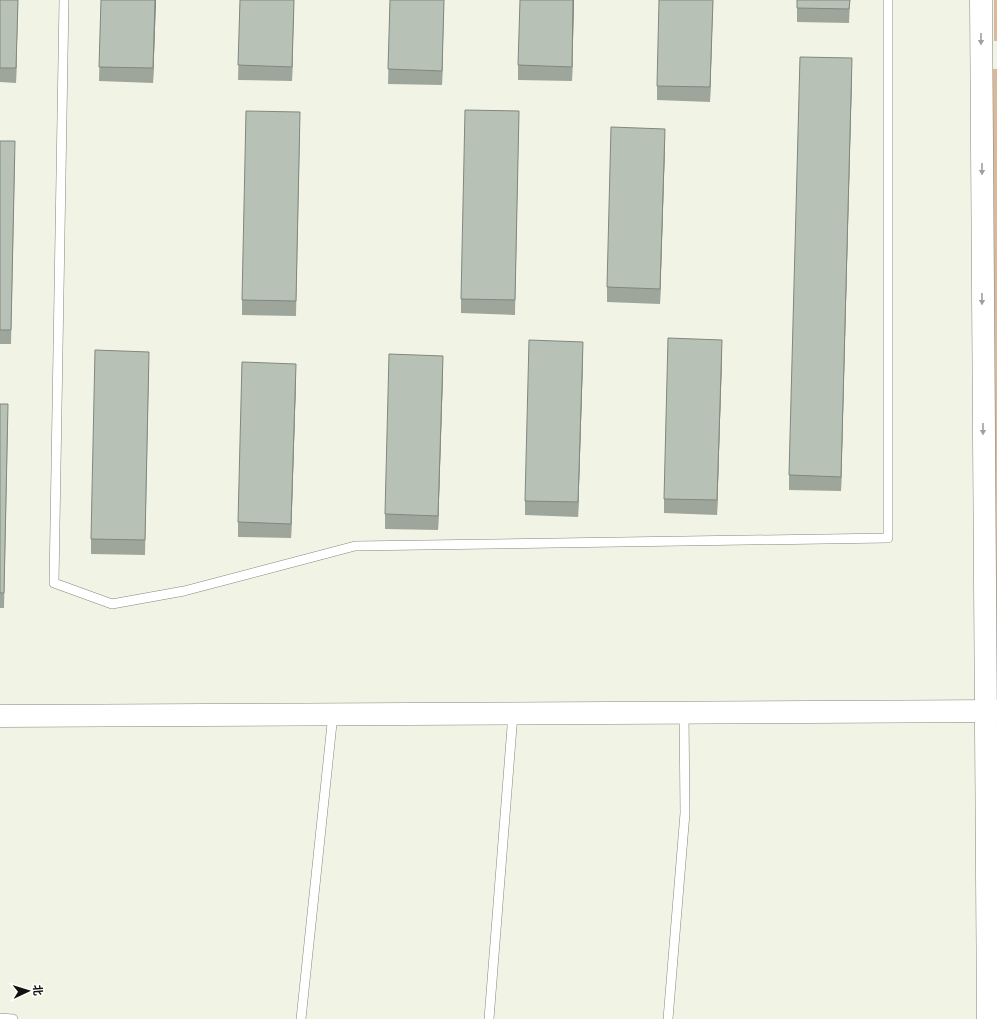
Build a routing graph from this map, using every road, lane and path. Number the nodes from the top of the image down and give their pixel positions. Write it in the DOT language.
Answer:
graph roads {
  1 [pos="64,0"];
  2 [pos="888,0"];
  3 [pos="981,0"];
  4 [pos="991,711"];
  5 [pos="684,713"];
  6 [pos="332,714"];
  7 [pos="513,714"];
  8 [pos="0,716"];
  9 [pos="0,1018"];
  10 [pos="13,1019"];
  11 [pos="301,1019"];
  12 [pos="489,1019"];
  13 [pos="668,1019"];
  14 [pos="988,1019"];
  1 -- 2 [label="lane"];
  3 -- 4 [label="main road, one-way"];
  4 -- 5 [label="main road"];
  4 -- 14 [label="main road"];
  5 -- 7 [label="main road"];
  5 -- 13 [label="lane"];
  6 -- 7 [label="main road"];
  6 -- 8 [label="main road"];
  6 -- 11 [label="lane"];
  7 -- 12 [label="lane"];
  9 -- 10 [label="lane"];
}
